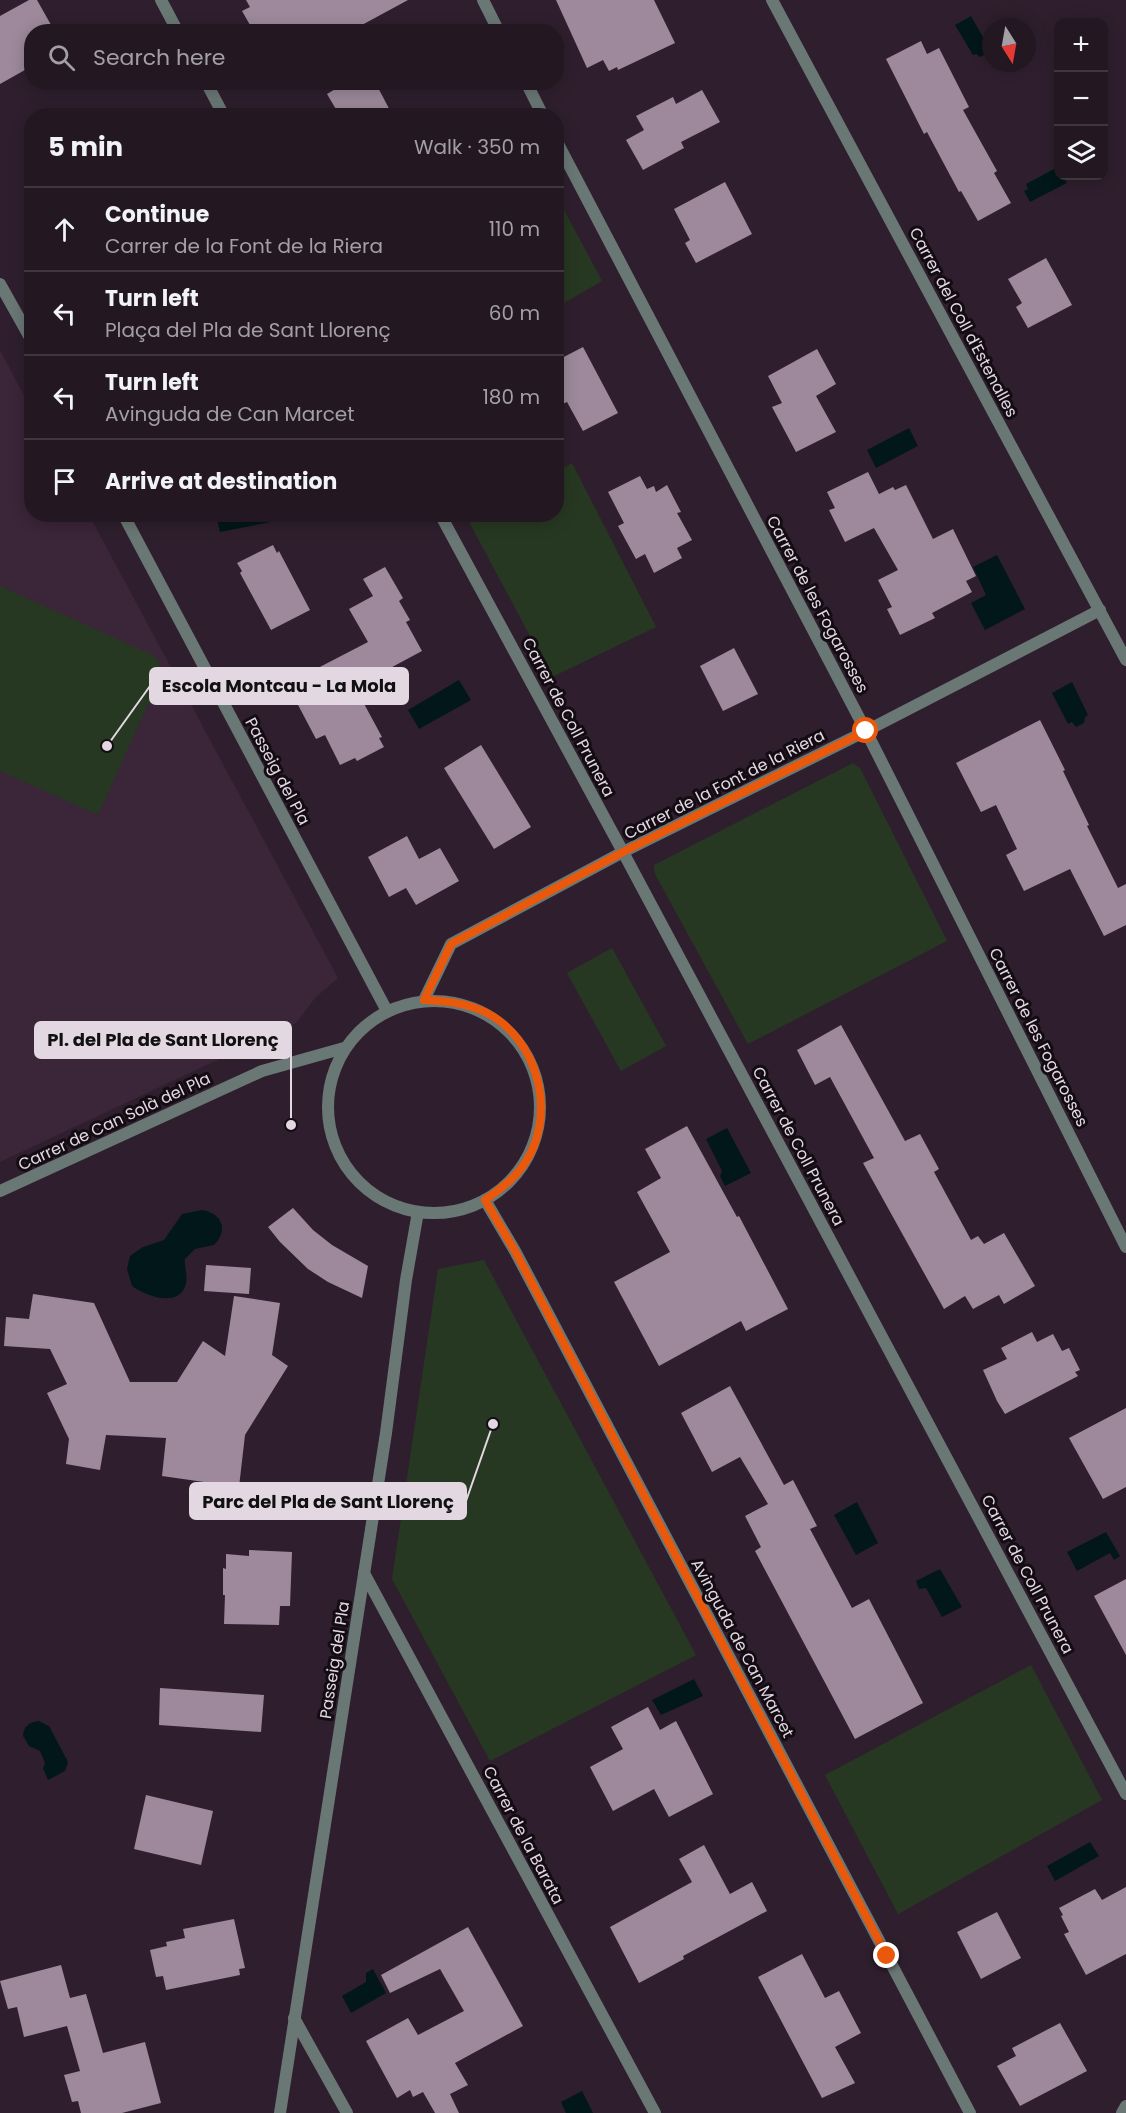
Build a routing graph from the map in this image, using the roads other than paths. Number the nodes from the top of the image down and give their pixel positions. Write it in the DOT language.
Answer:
graph roads {
  1 [pos="161,0"];
  2 [pos="483,0"];
  3 [pos="772,0"];
  4 [pos="174,24"];
  5 [pos="495,24"];
  6 [pos="210,90"];
  7 [pos="530,90"];
  8 [pos="220,108"];
  9 [pos="539,108"];
  10 [pos="564,155"];
  11 [pos="0,284"];
  12 [pos="24,327"];
  13 [pos="127,522"];
  14 [pos="444,522"];
  15 [pos="1100,610"];
  16 [pos="1126,660"];
  17 [pos="866,731"];
  18 [pos="623,852"];
  19 [pos="424,1000"];
  20 [pos="387,1011"];
  21 [pos="344,1048"];
  22 [pos="0,1191"];
  23 [pos="485,1200"];
  24 [pos="418,1212"];
  25 [pos="1126,1247"];
  26 [pos="364,1573"];
  27 [pos="1126,1794"];
  28 [pos="294,2018"];
  29 [pos="1126,2106"];
  30 [pos="280,2113"];
  31 [pos="346,2113"];
  32 [pos="655,2113"];
  33 [pos="970,2113"];
  34 [pos="1122,2113"];
  1 -- 4 [label="street"];
  2 -- 5 [label="street"];
  3 -- 15 [label="street, Carrer del Coll d'Estenalles"];
  6 -- 8 [label="street"];
  7 -- 9 [label="street"];
  10 -- 17 [label="street, Carrer de les Fogarosses"];
  11 -- 12 [label="street"];
  13 -- 20 [label="street, Passeig del Pla"];
  14 -- 18 [label="street, Carrer de Coll Prunera"];
  15 -- 16 [label="street, Carrer del Coll d'Estenalles"];
  15 -- 17 [label="street, Carrer de la Font de la Riera"];
  17 -- 18 [label="street, Carrer de la Font de la Riera"];
  17 -- 25 [label="street, Carrer de les Fogarosses"];
  18 -- 19 [label="street, Carrer de la Font de la Riera"];
  18 -- 27 [label="street, Carrer de Coll Prunera"];
  19 -- 20 [label="street"];
  19 -- 23 [label="street"];
  20 -- 21 [label="street"];
  21 -- 22 [label="street, Carrer de Can Solà del Pla"];
  21 -- 24 [label="street"];
  23 -- 24 [label="street"];
  23 -- 33 [label="street, Avinguda de Can Marcet"];
  24 -- 26 [label="street, Passeig del Pla"];
  26 -- 28 [label="street, Passeig del Pla"];
  26 -- 32 [label="street, Carrer de la Barata"];
  28 -- 30 [label="street, Passeig del Pla"];
  28 -- 31 [label="street"];
  29 -- 34 [label="street"];
}
